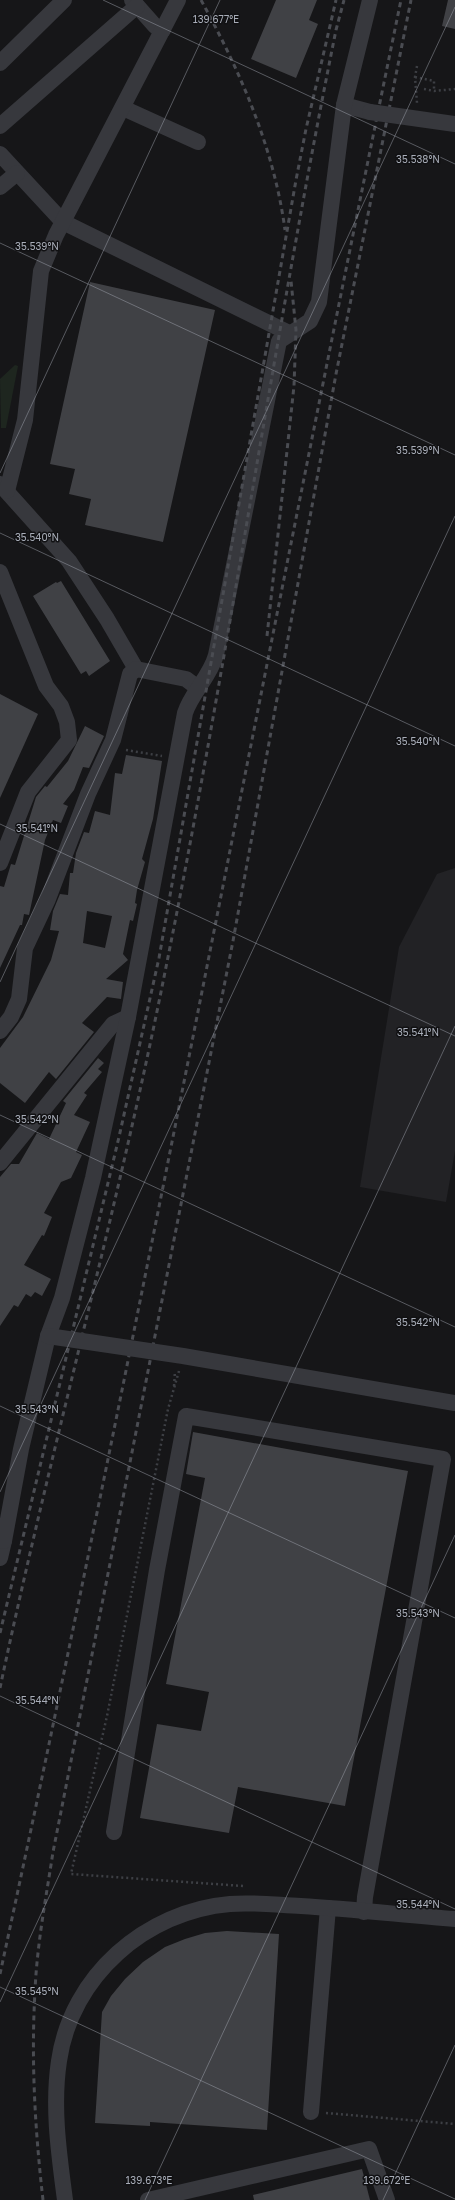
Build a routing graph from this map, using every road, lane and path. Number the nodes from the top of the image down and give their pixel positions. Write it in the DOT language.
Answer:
graph roads {
  1 [pos="64,0"];
  2 [pos="178,0"];
  3 [pos="370,0"];
  4 [pos="135,3"];
  5 [pos="163,30"];
  6 [pos="0,63"];
  7 [pos="417,66"];
  8 [pos="415,77"];
  9 [pos="424,89"];
  10 [pos="455,89"];
  11 [pos="434,91"];
  12 [pos="344,105"];
  13 [pos="123,108"];
  14 [pos="418,108"];
  15 [pos="455,124"];
  16 [pos="0,126"];
  17 [pos="198,142"];
  18 [pos="0,154"];
  19 [pos="17,173"];
  20 [pos="0,187"];
  21 [pos="63,222"];
  22 [pos="289,333"];
  23 [pos="3,487"];
  24 [pos="0,572"];
  25 [pos="136,669"];
  26 [pos="198,688"];
  27 [pos="120,750"];
  28 [pos="177,758"];
  29 [pos="0,863"];
  30 [pos="128,1017"];
  31 [pos="0,1031"];
  32 [pos="0,1163"];
  33 [pos="48,1336"];
  34 [pos="179,1371"];
  35 [pos="173,1394"];
  36 [pos="455,1403"];
  37 [pos="21,1449"];
  38 [pos="0,1493"];
  39 [pos="2,1537"];
  40 [pos="0,1558"];
  41 [pos="114,1832"];
  42 [pos="328,1908"];
  43 [pos="364,1912"];
  44 [pos="455,1920"];
  45 [pos="311,2112"];
  46 [pos="455,2124"];
  47 [pos="65,2200"];
  48 [pos="148,2200"];
  49 [pos="386,2200"];
  1 -- 6 [label="street"];
  2 -- 5 [label="street"];
  3 -- 12 [label="street"];
  4 -- 5 [label="street"];
  4 -- 16 [label="street"];
  5 -- 13 [label="street"];
  7 -- 8 [label="path"];
  8 -- 11 [label="path"];
  8 -- 14 [label="path"];
  9 -- 11 [label="path"];
  10 -- 11 [label="path"];
  12 -- 15 [label="street, bridge"];
  12 -- 22 [label="street"];
  13 -- 17 [label="street"];
  13 -- 21 [label="street"];
  18 -- 19 [label="street"];
  19 -- 20 [label="street"];
  19 -- 21 [label="street"];
  21 -- 22 [label="street"];
  21 -- 23 [label="street"];
  22 -- 26 [label="street"];
  23 -- 25 [label="street"];
  24 -- 29 [label="street"];
  25 -- 26 [label="street"];
  25 -- 31 [label="street"];
  26 -- 28 [label="street"];
  27 -- 28 [label="path"];
  28 -- 30 [label="street"];
  30 -- 32 [label="street"];
  30 -- 33 [label="street"];
  33 -- 36 [label="street, bridge"];
  33 -- 37 [label="street"];
  34 -- 35 [label="path"];
  37 -- 38 [label="street"];
  37 -- 39 [label="street"];
  39 -- 40 [label="street"];
  41 -- 43 [label="street"];
  42 -- 43 [label="street"];
  42 -- 45 [label="street"];
  42 -- 47 [label="street"];
  43 -- 44 [label="street"];
  45 -- 46 [label="path"];
  48 -- 49 [label="street"];
}
